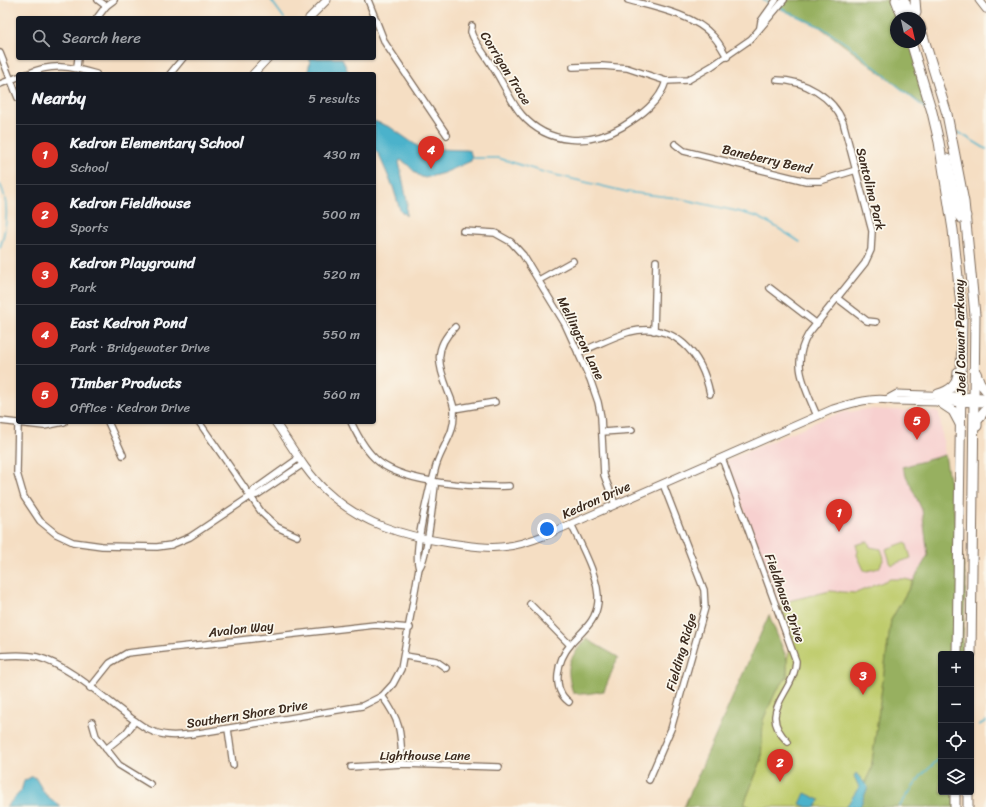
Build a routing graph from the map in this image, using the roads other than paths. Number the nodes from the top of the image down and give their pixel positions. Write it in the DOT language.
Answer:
graph roads {
  1 [pos="98,0"];
  2 [pos="114,0"];
  3 [pos="327,0"];
  4 [pos="368,0"];
  5 [pos="628,0"];
  6 [pos="776,0"];
  7 [pos="784,0"];
  8 [pos="896,0"];
  9 [pos="904,0"];
  10 [pos="910,0"];
  11 [pos="914,0"];
  12 [pos="979,0"];
  13 [pos="106,6"];
  14 [pos="986,9"];
  15 [pos="901,12"];
  16 [pos="912,12"];
  17 [pos="914,12"];
  18 [pos="915,12"];
  19 [pos="98,16"];
  20 [pos="311,16"];
  21 [pos="375,16"];
  22 [pos="376,19"];
  23 [pos="472,26"];
  24 [pos="760,27"];
  25 [pos="912,48"];
  26 [pos="926,48"];
  27 [pos="0,53"];
  28 [pos="727,57"];
  29 [pos="78,60"];
  30 [pos="181,60"];
  31 [pos="266,60"];
  32 [pos="77,67"];
  33 [pos="573,67"];
  34 [pos="33,72"];
  35 [pos="91,72"];
  36 [pos="172,72"];
  37 [pos="255,72"];
  38 [pos="16,79"];
  39 [pos="12,80"];
  40 [pos="777,80"];
  41 [pos="666,82"];
  42 [pos="0,84"];
  43 [pos="16,92"];
  44 [pos="447,135"];
  45 [pos="939,142"];
  46 [pos="675,144"];
  47 [pos="856,170"];
  48 [pos="966,216"];
  49 [pos="463,230"];
  50 [pos="573,261"];
  51 [pos="656,261"];
  52 [pos="539,280"];
  53 [pos="770,288"];
  54 [pos="837,298"];
  55 [pos="962,315"];
  56 [pos="876,322"];
  57 [pos="817,324"];
  58 [pos="455,327"];
  59 [pos="654,331"];
  60 [pos="578,353"];
  61 [pos="974,369"];
  62 [pos="986,390"];
  63 [pos="710,394"];
  64 [pos="986,397"];
  65 [pos="938,398"];
  66 [pos="970,399"];
  67 [pos="495,402"];
  68 [pos="454,409"];
  69 [pos="986,409"];
  70 [pos="817,416"];
  71 [pos="0,421"];
  72 [pos="16,424"];
  73 [pos="18,424"];
  74 [pos="54,424"];
  75 [pos="109,424"];
  76 [pos="200,424"];
  77 [pos="275,424"];
  78 [pos="352,424"];
  79 [pos="961,426"];
  80 [pos="632,430"];
  81 [pos="602,432"];
  82 [pos="123,455"];
  83 [pos="722,458"];
  84 [pos="301,461"];
  85 [pos="974,476"];
  86 [pos="433,481"];
  87 [pos="663,484"];
  88 [pos="508,486"];
  89 [pos="251,496"];
  90 [pos="615,504"];
  91 [pos="571,524"];
  92 [pos="297,536"];
  93 [pos="420,538"];
  94 [pos="428,540"];
  95 [pos="419,568"];
  96 [pos="530,604"];
  97 [pos="410,628"];
  98 [pos="570,645"];
  99 [pos="957,651"];
  100 [pos="971,651"];
  101 [pos="0,656"];
  102 [pos="405,656"];
  103 [pos="446,668"];
  104 [pos="90,688"];
  105 [pos="382,696"];
  106 [pos="569,702"];
  107 [pos="134,721"];
  108 [pos="92,722"];
  109 [pos="228,728"];
  110 [pos="788,742"];
  111 [pos="106,749"];
  112 [pos="402,764"];
  113 [pos="234,765"];
  114 [pos="351,767"];
  115 [pos="499,767"];
  116 [pos="649,780"];
  117 [pos="150,784"];
  118 [pos="955,795"];
  119 [pos="968,795"];
  120 [pos="955,807"];
  121 [pos="968,807"];
  1 -- 13 [label="street"];
  2 -- 13 [label="street"];
  3 -- 20 [label="street"];
  4 -- 21 [label="street"];
  5 -- 28 [label="street"];
  6 -- 24 [label="street"];
  7 -- 24 [label="street"];
  8 -- 15 [label="main road"];
  9 -- 16 [label="main road"];
  10 -- 17 [label="main road"];
  11 -- 18 [label="main road"];
  12 -- 14 [label="street"];
  13 -- 19 [label="street"];
  22 -- 44 [label="street"];
  23 -- 41 [label="street, Corrigan Trace"];
  24 -- 28 [label="street"];
  25 -- 45 [label="main road, Joel Cowan Parkway"];
  26 -- 48 [label="main road, Joel Cowan Parkway"];
  27 -- 39 [label="street"];
  28 -- 41 [label="street"];
  29 -- 32 [label="street"];
  30 -- 36 [label="street"];
  31 -- 37 [label="street"];
  32 -- 34 [label="street"];
  32 -- 35 [label="street"];
  33 -- 41 [label="street"];
  38 -- 39 [label="street"];
  39 -- 42 [label="street"];
  39 -- 43 [label="street"];
  40 -- 47 [label="street, Santolina Park"];
  45 -- 48 [label="main road"];
  45 -- 55 [label="main road, Joel Cowan Parkway"];
  46 -- 47 [label="street, Baneberry Bend"];
  47 -- 54 [label="street, Santolina Park"];
  48 -- 61 [label="main road, Joel Cowan Parkway"];
  49 -- 52 [label="street, Mellington Lane"];
  50 -- 52 [label="street"];
  51 -- 59 [label="street"];
  52 -- 60 [label="street, Mellington Lane"];
  53 -- 57 [label="street"];
  54 -- 56 [label="street"];
  54 -- 57 [label="street, Santolina Park"];
  55 -- 65 [label="main road"];
  55 -- 66 [label="main road, Joel Cowan Parkway"];
  57 -- 70 [label="street, Santolina Park"];
  58 -- 68 [label="street"];
  59 -- 60 [label="street"];
  59 -- 63 [label="street"];
  60 -- 81 [label="street, Mellington Lane"];
  61 -- 62 [label="main road"];
  61 -- 66 [label="main road, Joel Cowan Parkway"];
  64 -- 66 [label="street, Kedron Drive"];
  65 -- 66 [label="street, Kedron Drive"];
  65 -- 70 [label="street, Kedron Drive"];
  65 -- 79 [label="main road"];
  66 -- 79 [label="main road, Joel Cowan Parkway"];
  66 -- 85 [label="main road"];
  67 -- 68 [label="street"];
  68 -- 86 [label="street"];
  69 -- 85 [label="main road"];
  70 -- 83 [label="street, Kedron Drive"];
  71 -- 72 [label="street"];
  73 -- 74 [label="street"];
  73 -- 89 [label="street"];
  75 -- 82 [label="street"];
  76 -- 89 [label="street"];
  77 -- 84 [label="street, Kedron Drive"];
  78 -- 86 [label="street"];
  79 -- 99 [label="main road, Joel Cowan Parkway"];
  80 -- 81 [label="street"];
  81 -- 90 [label="street, Mellington Lane"];
  83 -- 87 [label="street, Kedron Drive"];
  83 -- 110 [label="street, Fieldhouse Drive"];
  84 -- 89 [label="street"];
  84 -- 93 [label="street, Kedron Drive"];
  85 -- 100 [label="main road"];
  86 -- 88 [label="street"];
  86 -- 93 [label="street, Southern Shore Drive"];
  86 -- 94 [label="street, Southern Shore Drive"];
  87 -- 90 [label="street, Kedron Drive"];
  87 -- 116 [label="street, Fielding Ridge"];
  89 -- 92 [label="street"];
  90 -- 91 [label="street, Kedron Drive"];
  91 -- 94 [label="street, Kedron Drive"];
  91 -- 98 [label="street"];
  93 -- 94 [label="street, Kedron Drive"];
  93 -- 95 [label="street, Southern Shore Drive"];
  94 -- 95 [label="street, Southern Shore Drive"];
  95 -- 97 [label="street, Southern Shore Drive"];
  96 -- 98 [label="street"];
  97 -- 102 [label="street, Southern Shore Drive"];
  97 -- 104 [label="street, Avalon Way"];
  98 -- 106 [label="street"];
  101 -- 104 [label="street, Southern Shore Drive"];
  102 -- 103 [label="street"];
  102 -- 105 [label="street, Southern Shore Drive"];
  104 -- 107 [label="street, Southern Shore Drive"];
  105 -- 109 [label="street, Southern Shore Drive"];
  105 -- 112 [label="street"];
  107 -- 109 [label="street, Southern Shore Drive"];
  107 -- 111 [label="street"];
  108 -- 111 [label="street"];
  109 -- 113 [label="street"];
  111 -- 117 [label="street"];
  112 -- 114 [label="street, Lighthouse Lane"];
  112 -- 115 [label="street, Lighthouse Lane"];
  118 -- 120 [label="main road"];
  119 -- 121 [label="main road"];
}
